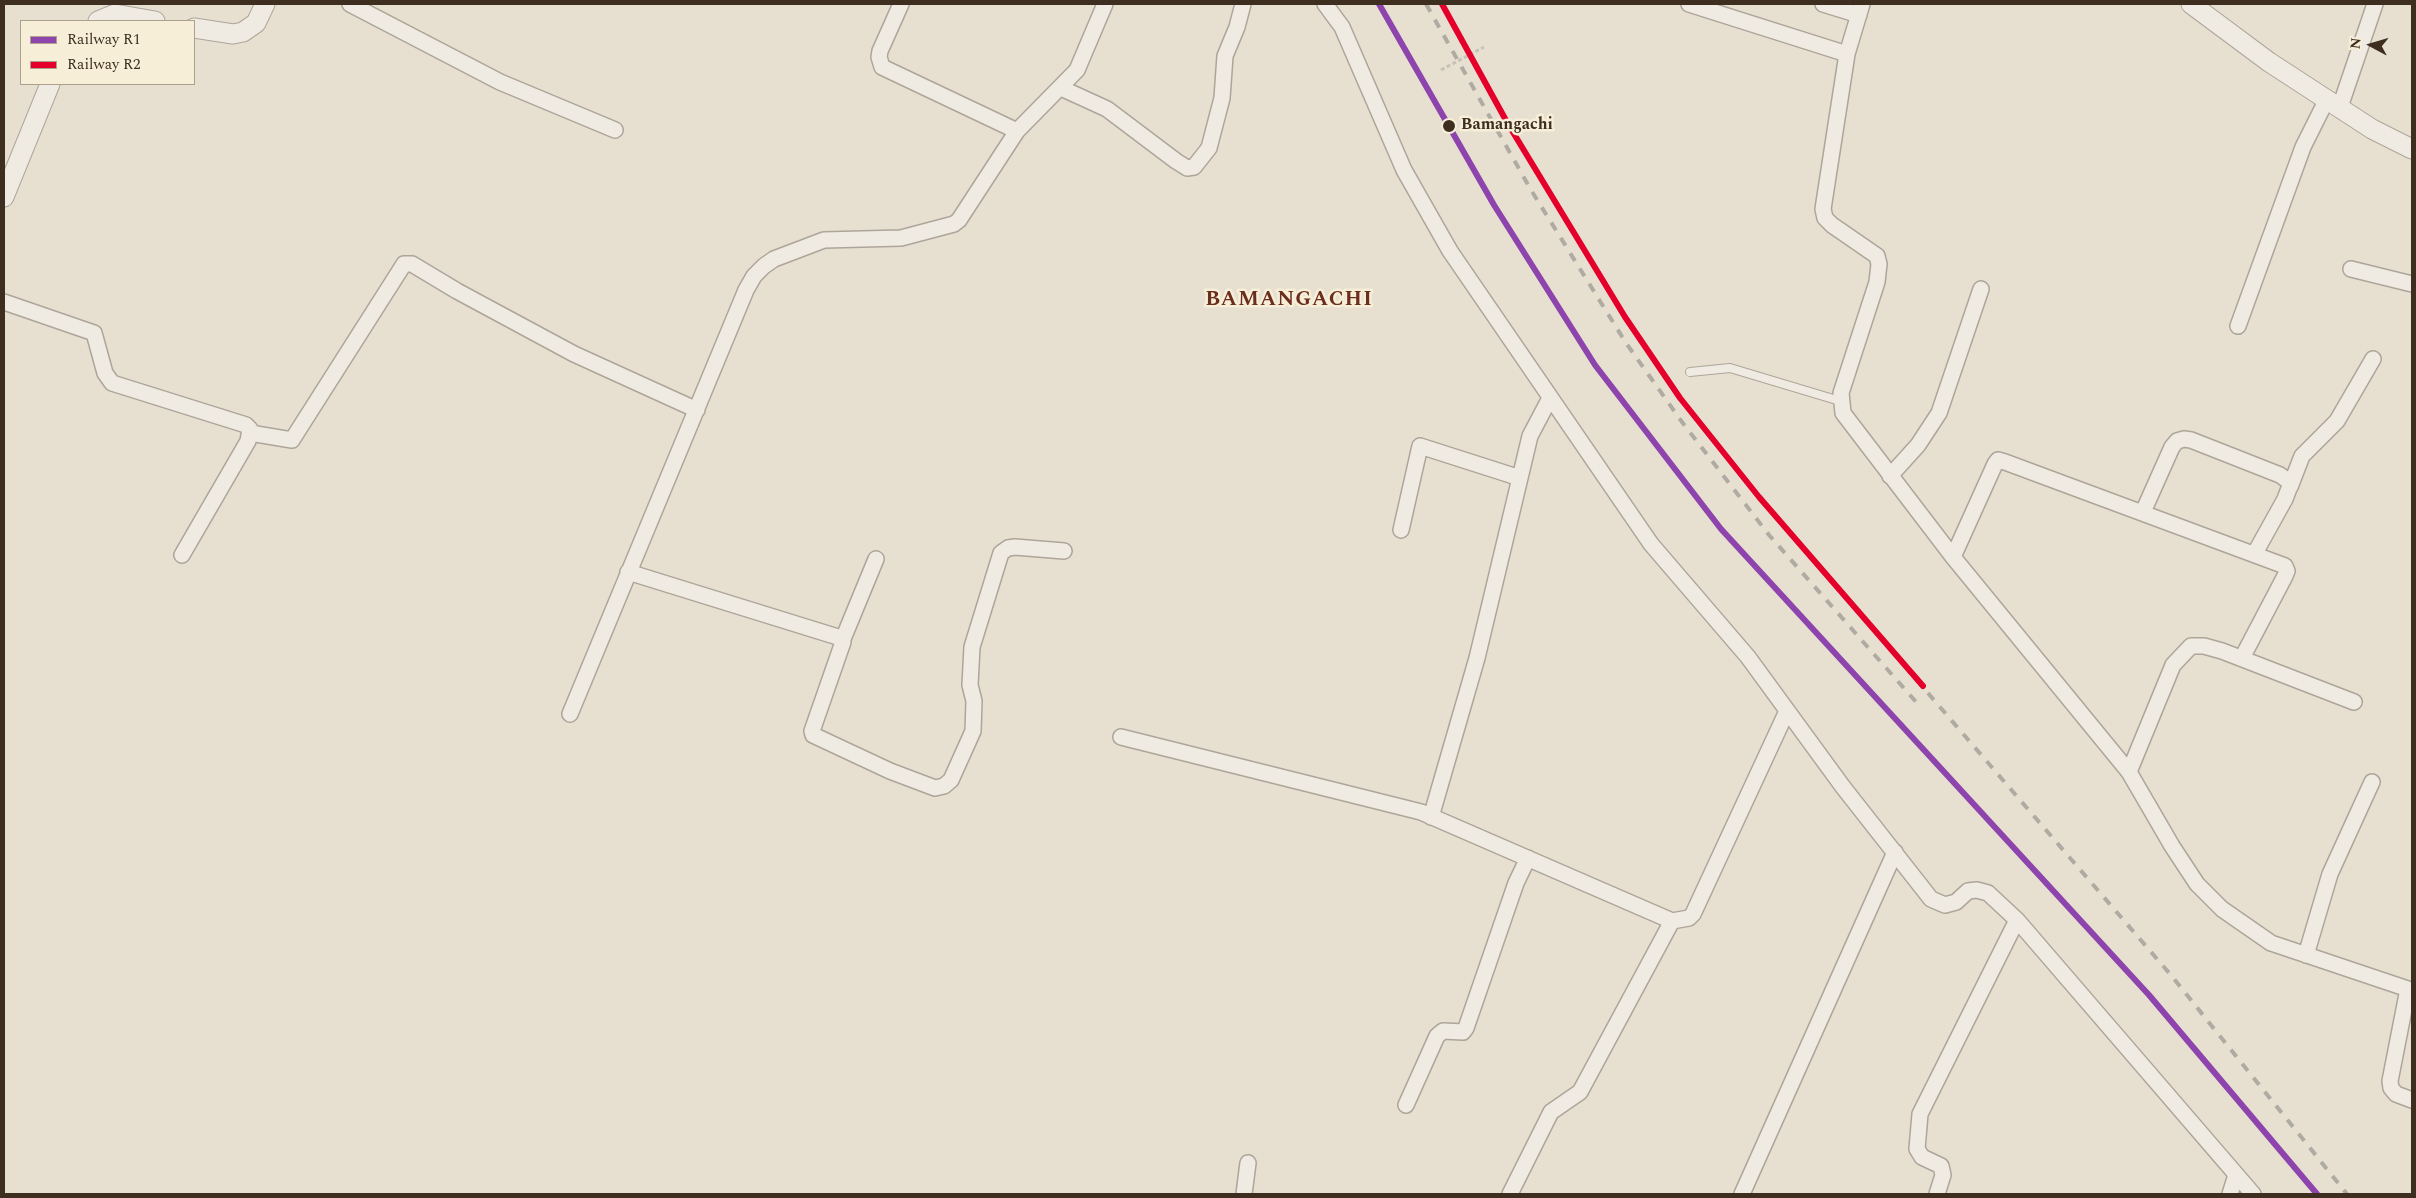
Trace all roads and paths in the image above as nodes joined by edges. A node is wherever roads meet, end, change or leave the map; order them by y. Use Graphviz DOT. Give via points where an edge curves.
graph roads {
  1 [pos="265,4"];
  2 [pos="350,4"];
  3 [pos="901,4"];
  4 [pos="1105,4"];
  5 [pos="1243,4"];
  6 [pos="1325,4"];
  7 [pos="1689,4"];
  8 [pos="1823,4"];
  9 [pos="2191,4"];
  10 [pos="2375,4"];
  11 [pos="1860,10"];
  12 [pos="100,20"];
  13 [pos="149,20"];
  14 [pos="195,28"];
  15 [pos="1484,47"];
  16 [pos="1847,54"];
  17 [pos="1441,70"];
  18 [pos="50,85"];
  19 [pos="1061,88"];
  20 [pos="2333,103"];
  21 [pos="615,130"];
  22 [pos="1017,131"];
  23 [pos="2412,149"];
  24 [pos="4,197"];
  25 [pos="2351,269"];
  26 [pos="2412,284"];
  27 [pos="1981,288"];
  28 [pos="4,302"];
  29 [pos="2238,326"];
  30 [pos="2373,359"];
  31 [pos="1690,372"];
  32 [pos="1550,398"];
  33 [pos="1840,402"];
  34 [pos="697,410"];
  35 [pos="250,433"];
  36 [pos="1890,476"];
  37 [pos="1520,478"];
  38 [pos="2290,487"];
  39 [pos="2143,512"];
  40 [pos="1401,530"];
  41 [pos="1064,551"];
  42 [pos="2255,553"];
  43 [pos="182,556"];
  44 [pos="1953,557"];
  45 [pos="876,559"];
  46 [pos="628,572"];
  47 [pos="843,639"];
  48 [pos="2242,658"];
  49 [pos="2354,702"];
  50 [pos="1787,711"];
  51 [pos="570,714"];
  52 [pos="1122,737"];
  53 [pos="2129,772"];
  54 [pos="2372,782"];
  55 [pos="1431,817"];
  56 [pos="1895,852"];
  57 [pos="1528,858"];
  58 [pos="2017,920"];
  59 [pos="1672,921"];
  60 [pos="2306,955"];
  61 [pos="2410,989"];
  62 [pos="2412,1100"];
  63 [pos="1406,1105"];
  64 [pos="1248,1163"];
  65 [pos="2236,1175"];
  66 [pos="1244,1194"];
  67 [pos="1510,1194"];
  68 [pos="1742,1194"];
  69 [pos="1937,1194"];
  70 [pos="2230,1194"];
  71 [pos="2253,1194"];
  1 -- 14 [label="street" via="256,23 242,32 233,34"];
  2 -- 21 [label="street" via="500,82"];
  3 -- 22 [label="street" via="880,51 882,67"];
  4 -- 19 [label="street" via="1076,70"];
  5 -- 19 [label="street" via="1225,56 1222,98 1209,148 1194,167 1187,168 1176,161 1106,109"];
  6 -- 32 [label="street" via="1354,50 1404,170 1450,250"];
  7 -- 16 [label="street"];
  8 -- 11 [label="street"];
  9 -- 20 [label="street" via="2269,62"];
  10 -- 20 [label="street"];
  11 -- 16 [label="street"];
  12 -- 13 [label="street" via="115,14"];
  15 -- 17 [label="path, bridge"];
  16 -- 33 [label="street" via="1823,209 1825,218 1832,225 1877,256 1879,264 1878,282"];
  18 -- 24 [label="street"];
  19 -- 22 [label="street"];
  20 -- 23 [label="street" via="2372,129"];
  20 -- 29 [label="street" via="2303,147"];
  22 -- 34 [label="street" via="954,224 902,238 824,240 764,266 746,290"];
  25 -- 26 [label="street"];
  27 -- 36 [label="street" via="1940,413 1918,445"];
  28 -- 35 [label="street" via="94,333 105,373 112,383 246,425"];
  30 -- 38 [label="street" via="2337,421 2302,456"];
  31 -- 33 [label="lane" via="1730,368"];
  32 -- 37 [label="street" via="1530,436"];
  32 -- 50 [label="street" via="1651,544 1748,657"];
  33 -- 36 [label="street" via="1842,414"];
  34 -- 35 [label="street" via="574,354 412,264 404,264 292,440"];
  34 -- 46 [label="street"];
  35 -- 43 [label="street"];
  36 -- 44 [label="street"];
  37 -- 40 [label="street" via="1420,446"];
  37 -- 55 [label="street" via="1477,658"];
  38 -- 39 [label="street" via="2287,478 2184,439 2172,447"];
  38 -- 42 [label="street"];
  39 -- 42 [label="street"];
  39 -- 44 [label="street" via="1998,460"];
  41 -- 47 [label="street" via="1015,546 1001,553 997,560 972,647 973,731 951,780 944,786 935,788 909,779 813,735"];
  42 -- 48 [label="street" via="2281,563 2287,571"];
  44 -- 53 [label="street"];
  45 -- 47 [label="street"];
  46 -- 47 [label="street"];
  46 -- 51 [label="street"];
  48 -- 49 [label="street"];
  48 -- 53 [label="street" via="2204,646 2191,646 2183,652 2173,665"];
  50 -- 56 [label="street"];
  50 -- 59 [label="street" via="1693,914 1689,918"];
  52 -- 55 [label="street" via="1407,808"];
  53 -- 60 [label="street" via="2197,884 2222,909 2252,931 2271,943"];
  54 -- 60 [label="street" via="2330,874"];
  55 -- 57 [label="street"];
  56 -- 58 [label="street" via="1938,904 1956,902 1968,891 1977,890 1988,893"];
  56 -- 68 [label="street"];
  57 -- 59 [label="street"];
  57 -- 63 [label="street" via="1516,883 1466,1028 1463,1032 1444,1031 1436,1036"];
  58 -- 65 [label="street"];
  58 -- 69 [label="street" via="1920,1114 1917,1149 1922,1157 1941,1166 1943,1174"];
  59 -- 67 [label="street" via="1580,1092 1551,1112"];
  60 -- 61 [label="street"];
  61 -- 62 [label="street" via="2390,1081 2396,1094"];
  64 -- 66 [label="street"];
  65 -- 70 [label="street"];
  65 -- 71 [label="street"];
}
